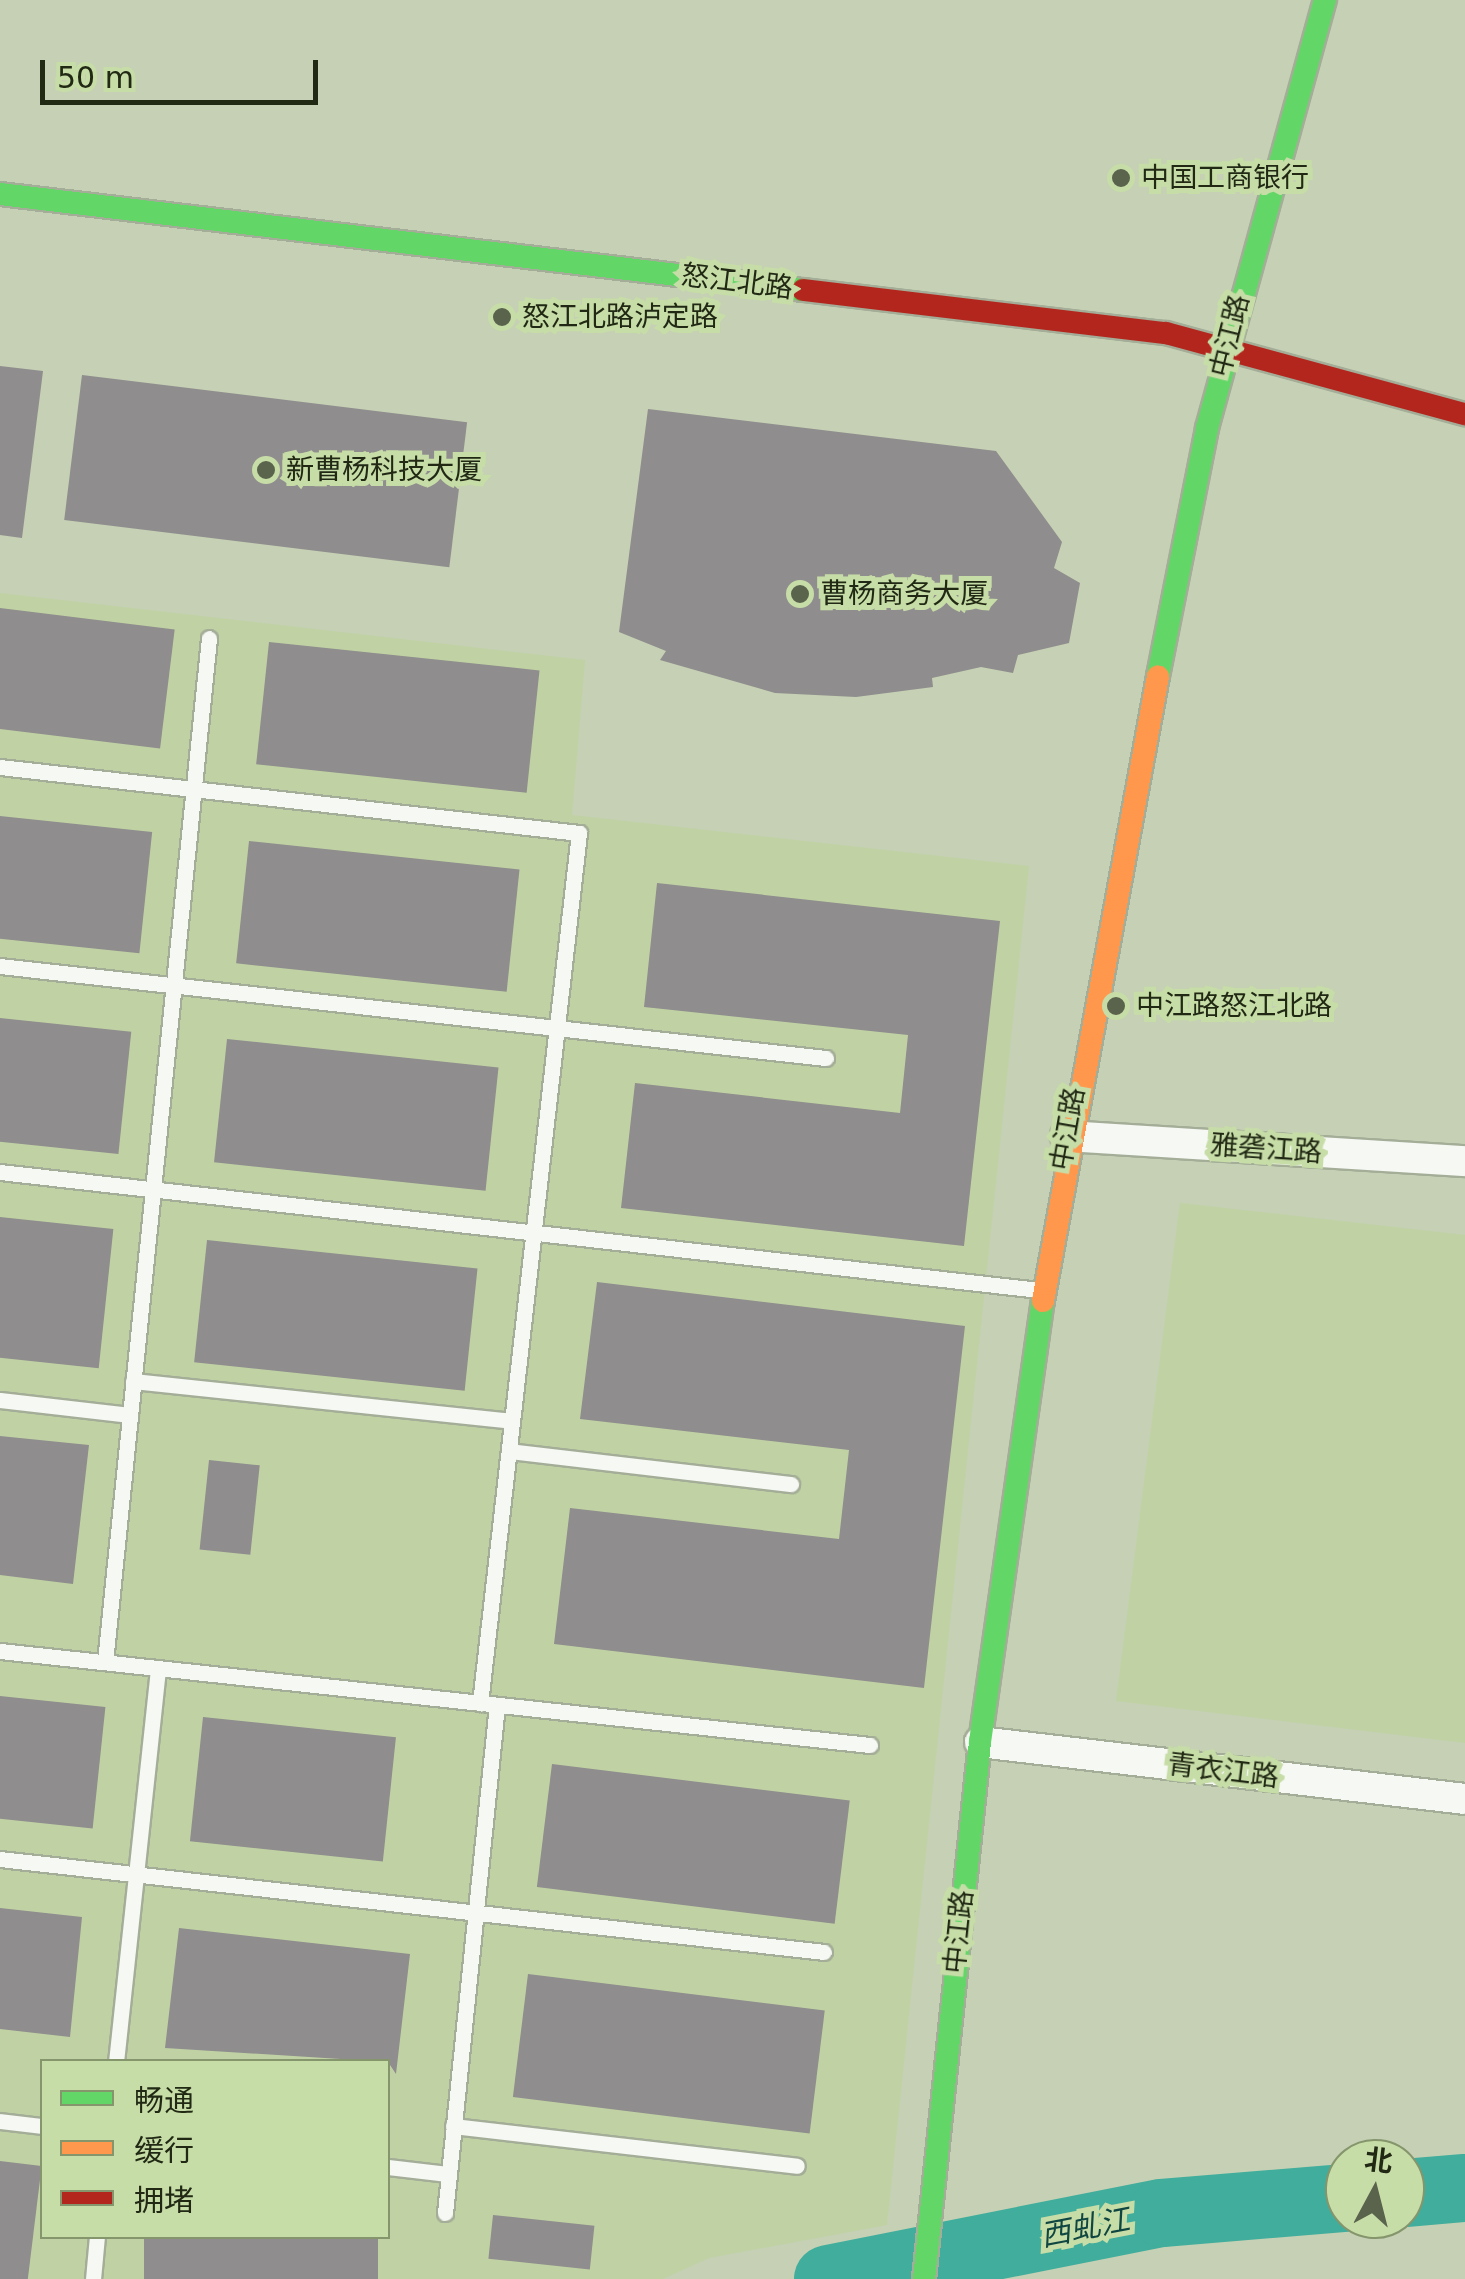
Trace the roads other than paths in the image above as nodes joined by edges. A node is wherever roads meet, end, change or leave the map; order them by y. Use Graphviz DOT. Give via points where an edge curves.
graph roads {
  1 [pos="1324,0"];
  2 [pos="0,194"];
  3 [pos="1228,344"];
  4 [pos="1465,414"];
  5 [pos="209,638"];
  6 [pos="0,767"];
  7 [pos="194,789"];
  8 [pos="0,966"];
  9 [pos="174,985"];
  10 [pos="556,1028"];
  11 [pos="826,1058"];
  12 [pos="1066,1136"];
  13 [pos="1465,1161"];
  14 [pos="0,1172"];
  15 [pos="153,1190"];
  16 [pos="533,1232"];
  17 [pos="1042,1290"];
  18 [pos="134,1380"];
  19 [pos="0,1400"];
  20 [pos="130,1415"];
  21 [pos="512,1421"];
  22 [pos="508,1451"];
  23 [pos="791,1484"];
  24 [pos="0,1651"];
  25 [pos="105,1662"];
  26 [pos="158,1668"];
  27 [pos="489,1704"];
  28 [pos="980,1742"];
  29 [pos="870,1745"];
  30 [pos="1465,1799"];
  31 [pos="0,1859"];
  32 [pos="136,1875"];
  33 [pos="474,1913"];
  34 [pos="824,1952"];
  35 [pos="116,2059"];
  36 [pos="0,2121"];
  37 [pos="40,2126"];
  38 [pos="453,2126"];
  39 [pos="797,2166"];
  40 [pos="390,2167"];
  41 [pos="448,2174"];
  42 [pos="445,2213"];
  43 [pos="97,2239"];
  44 [pos="92,2279"];
  45 [pos="924,2279"];
  1 -- 3 [label="street, 中江路"];
  2 -- 3 [label="street, 怒江北路"];
  3 -- 4 [label="street, 怒江北路"];
  3 -- 12 [label="street, 中江路"];
  5 -- 7 [label="lane"];
  6 -- 7 [label="lane"];
  7 -- 9 [label="lane"];
  7 -- 10 [label="lane" via="579,833"];
  8 -- 9 [label="lane"];
  9 -- 10 [label="lane"];
  9 -- 15 [label="lane"];
  10 -- 11 [label="lane"];
  10 -- 16 [label="lane"];
  12 -- 13 [label="street, 雅砻江路"];
  12 -- 17 [label="street, 中江路"];
  14 -- 15 [label="lane"];
  15 -- 16 [label="lane"];
  15 -- 18 [label="lane"];
  16 -- 17 [label="lane"];
  16 -- 21 [label="lane"];
  17 -- 28 [label="street, 中江路"];
  18 -- 20 [label="lane"];
  18 -- 21 [label="lane"];
  19 -- 20 [label="lane"];
  20 -- 25 [label="lane"];
  21 -- 22 [label="lane"];
  22 -- 23 [label="lane"];
  22 -- 27 [label="lane"];
  24 -- 25 [label="lane"];
  25 -- 26 [label="lane"];
  26 -- 27 [label="lane"];
  26 -- 32 [label="lane"];
  27 -- 29 [label="lane"];
  27 -- 33 [label="lane"];
  28 -- 30 [label="street, 青衣江路"];
  28 -- 45 [label="street, 中江路"];
  31 -- 32 [label="lane"];
  32 -- 33 [label="lane"];
  32 -- 35 [label="lane"];
  33 -- 34 [label="lane"];
  33 -- 38 [label="lane"];
  36 -- 37 [label="lane"];
  38 -- 39 [label="lane"];
  38 -- 41 [label="lane"];
  40 -- 41 [label="lane"];
  41 -- 42 [label="lane"];
  43 -- 44 [label="lane"];
}
